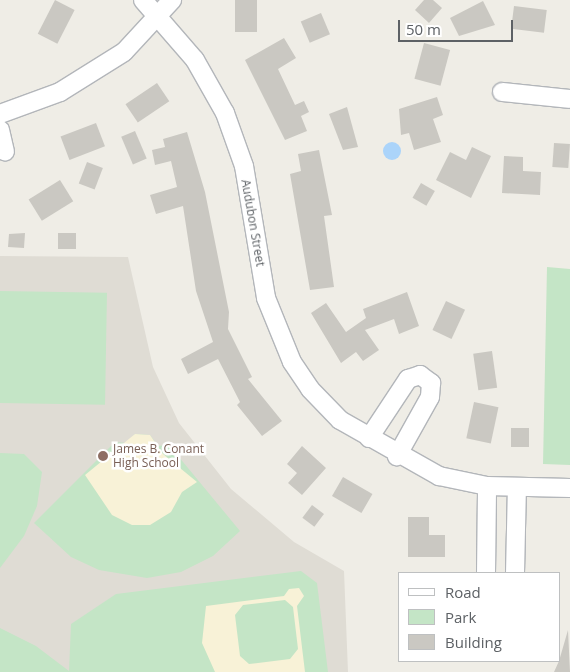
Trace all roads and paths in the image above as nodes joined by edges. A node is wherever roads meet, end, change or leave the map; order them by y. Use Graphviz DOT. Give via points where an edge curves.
graph roads {
  1 [pos="143,0"];
  2 [pos="172,0"];
  3 [pos="160,14"];
  4 [pos="502,92"];
  5 [pos="570,100"];
  6 [pos="0,114"];
  7 [pos="0,130"];
  8 [pos="5,151"];
  9 [pos="369,438"];
  10 [pos="397,456"];
  11 [pos="487,486"];
  12 [pos="517,487"];
  13 [pos="570,488"];
  14 [pos="486,572"];
  15 [pos="515,572"];
  1 -- 3 [label="street, Audubon Street"];
  2 -- 3 [label="street"];
  3 -- 6 [label="street" via="116,57 60,92"];
  3 -- 9 [label="street, Audubon Street" via="195,60 225,113 244,166 266,298 292,362 340,420"];
  4 -- 5 [label="street"];
  7 -- 8 [label="street"];
  9 -- 10 [label="street, Audubon Street"];
  9 -- 10 [label="street" via="408,379 420,375 431,383 430,398"];
  10 -- 11 [label="street, Audubon Street" via="439,476"];
  11 -- 12 [label="street, Audubon Street"];
  11 -- 14 [label="street"];
  12 -- 13 [label="street, Audubon Street"];
  12 -- 15 [label="street"];
}
